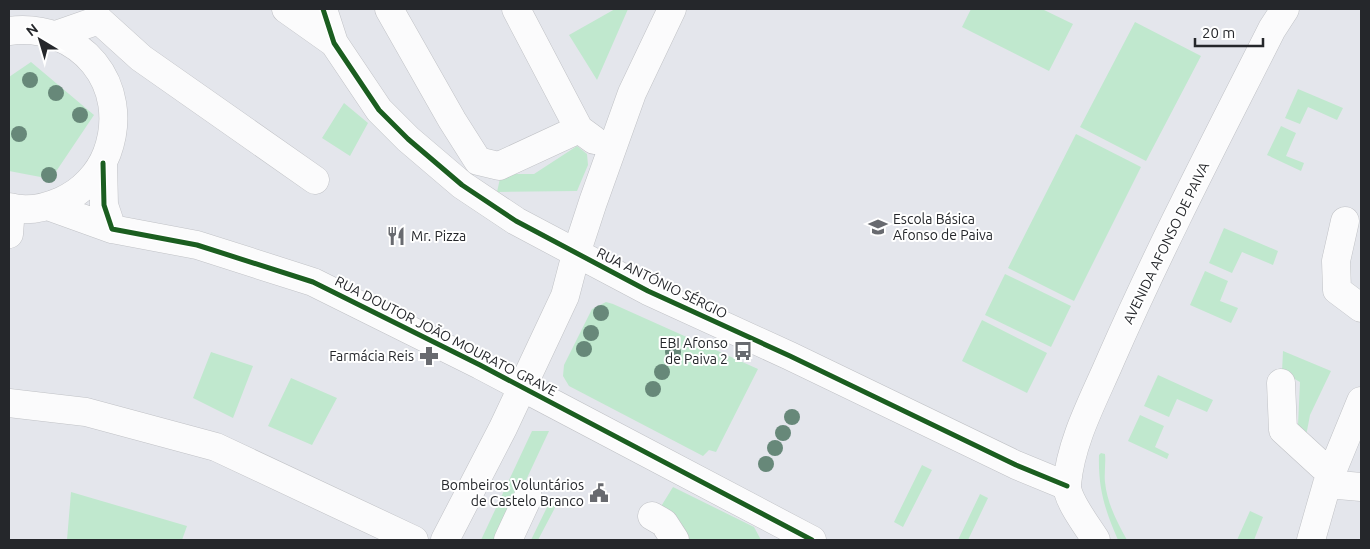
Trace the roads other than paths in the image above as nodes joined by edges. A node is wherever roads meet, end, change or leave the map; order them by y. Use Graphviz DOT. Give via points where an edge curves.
graph roads {
  1 [pos="286,9"];
  2 [pos="323,9"];
  3 [pos="389,9"];
  4 [pos="516,9"];
  5 [pos="672,9"];
  6 [pos="1285,9"];
  7 [pos="103,14"];
  8 [pos="9,31"];
  9 [pos="56,35"];
  10 [pos="334,44"];
  11 [pos="95,63"];
  12 [pos="580,129"];
  13 [pos="610,153"];
  14 [pos="104,163"];
  15 [pos="316,180"];
  16 [pos="48,206"];
  17 [pos="10,217"];
  18 [pos="1345,221"];
  19 [pos="112,229"];
  20 [pos="576,254"];
  21 [pos="1361,308"];
  22 [pos="1281,384"];
  23 [pos="521,387"];
  24 [pos="1361,401"];
  25 [pos="9,403"];
  26 [pos="1329,480"];
  27 [pos="1067,486"];
  28 [pos="1361,486"];
  29 [pos="528,497"];
  30 [pos="652,516"];
  31 [pos="803,538"];
  32 [pos="414,540"];
  33 [pos="445,540"];
  34 [pos="508,540"];
  35 [pos="675,540"];
  36 [pos="1096,540"];
  37 [pos="1311,540"];
  1 -- 10 [label="street"];
  2 -- 10 [label="street, RUA ANTÓNIO SÉRGIO"];
  3 -- 12 [label="street" via="478,161 499,166"];
  4 -- 12 [label="street"];
  5 -- 13 [label="street" via="632,93"];
  6 -- 27 [label="street, AVENIDA AFONSO DE PAIVA" via="1190,191 1128,320 1073,450"];
  7 -- 9 [label="street"];
  7 -- 11 [label="street"];
  7 -- 15 [label="street" via="141,58"];
  8 -- 9 [label="street" via="33,30"];
  9 -- 11 [label="street" via="78,46"];
  10 -- 20 [label="street, RUA ANTÓNIO SÉRGIO" via="379,110 408,139 462,185 516,221"];
  11 -- 14 [label="street" via="108,85 114,111 113,138"];
  12 -- 13 [label="street"];
  13 -- 20 [label="street"];
  14 -- 16 [label="street" via="89,182 70,197"];
  14 -- 19 [label="street" via="104,206"];
  16 -- 17 [label="street"];
  16 -- 19 [label="street, RUA DOUTOR JOÃO MOURATO GRAVE"];
  18 -- 21 [label="street" via="1336,262 1337,290"];
  19 -- 23 [label="street, RUA DOUTOR JOÃO MOURATO GRAVE" via="197,245 313,282"];
  20 -- 23 [label="street" via="565,296"];
  20 -- 27 [label="street, RUA ANTÓNIO SÉRGIO" via="1016,465"];
  22 -- 26 [label="street" via="1283,430"];
  23 -- 31 [label="street, RUA DOUTOR JOÃO MOURATO GRAVE"];
  23 -- 33 [label="street"];
  24 -- 26 [label="street"];
  25 -- 32 [label="street" via="86,412 216,447"];
  26 -- 28 [label="street"];
  26 -- 37 [label="street"];
  27 -- 36 [label="street"];
  29 -- 34 [label="street"];
  30 -- 35 [label="street" via="664,523"];
}
